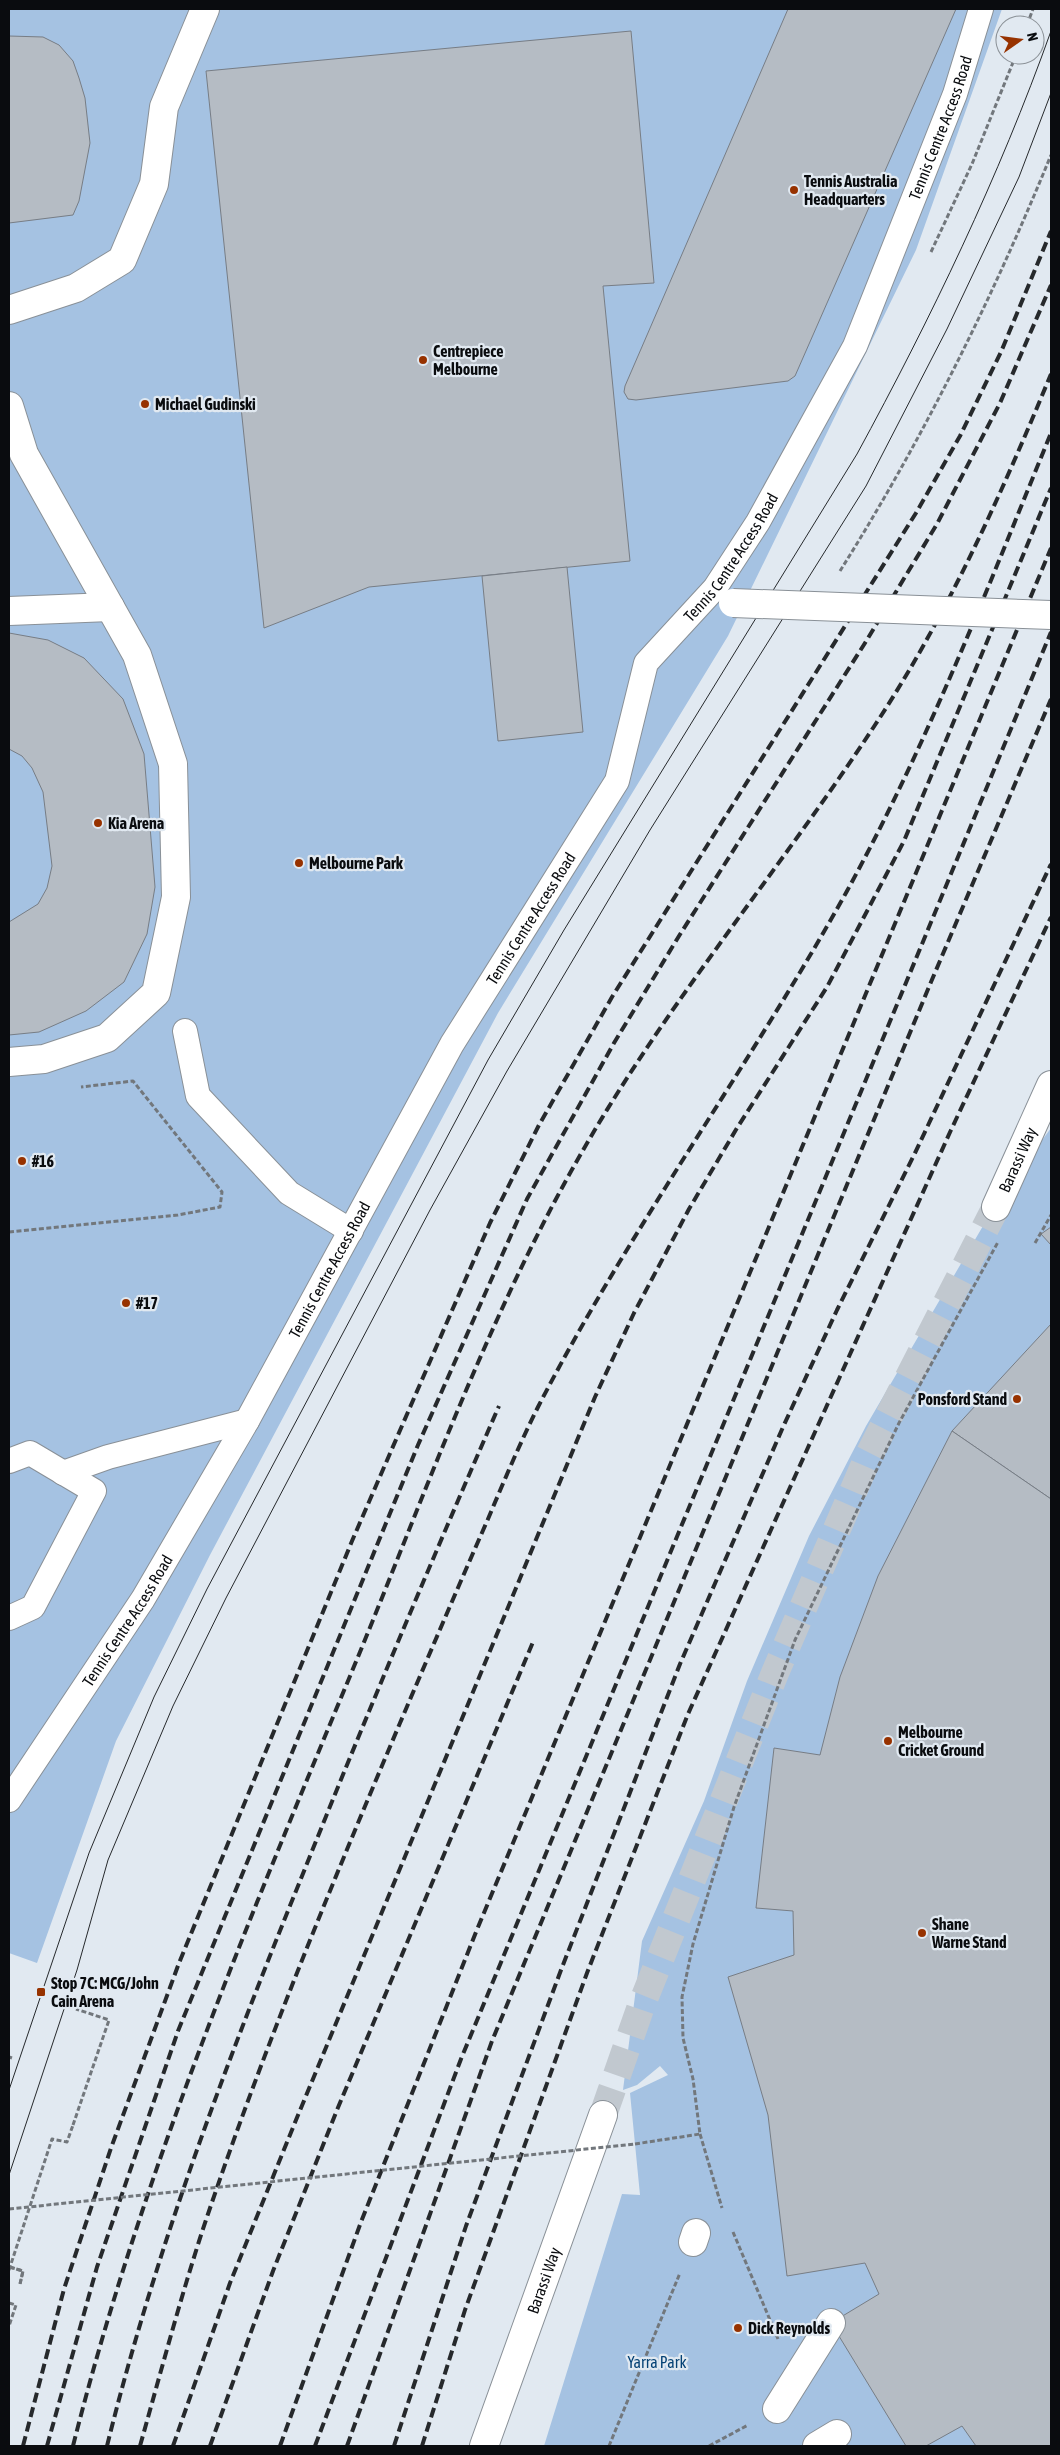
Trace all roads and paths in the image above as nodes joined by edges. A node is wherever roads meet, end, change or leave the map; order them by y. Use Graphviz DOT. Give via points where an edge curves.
graph roads {
  1 [pos="205,9"];
  2 [pos="981,9"];
  3 [pos="1051,155"];
  4 [pos="9,310"];
  5 [pos="9,406"];
  6 [pos="717,603"];
  7 [pos="110,607"];
  8 [pos="817,607"];
  9 [pos="9,611"];
  10 [pos="1051,615"];
  11 [pos="185,1031"];
  12 [pos="9,1062"];
  13 [pos="1051,1084"];
  14 [pos="76,1087"];
  15 [pos="996,1208"];
  16 [pos="1051,1215"];
  17 [pos="351,1231"];
  18 [pos="9,1232"];
  19 [pos="998,1241"];
  20 [pos="1035,1243"];
  21 [pos="247,1421"];
  22 [pos="9,1461"];
  23 [pos="63,1473"];
  24 [pos="9,1618"];
  25 [pos="9,1800"];
  26 [pos="76,2009"];
  27 [pos="603,2115"];
  28 [pos="700,2134"];
  29 [pos="29,2206"];
  30 [pos="9,2208"];
  31 [pos="723,2209"];
  32 [pos="730,2227"];
  33 [pos="695,2238"];
  34 [pos="9,2268"];
  35 [pos="20,2284"];
  36 [pos="9,2303"];
  37 [pos="831,2323"];
  38 [pos="9,2326"];
  39 [pos="796,2381"];
  40 [pos="778,2409"];
  41 [pos="484,2446"];
  42 [pos="609,2446"];
  43 [pos="709,2446"];
  1 -- 4 [label="street" via="164,107 154,184 122,260 76,288"];
  2 -- 17 [label="lane, Tennis Centre Access Road" via="955,94 855,346 758,522 715,588 646,663 617,781 452,1044"];
  3 -- 8 [label="path" via="1016,242 942,394 882,503"];
  5 -- 7 [label="street" via="24,454"];
  6 -- 8 [label="street, bridge"];
  7 -- 9 [label="street"];
  7 -- 12 [label="street" via="137,655 173,764 176,897 156,993 107,1038 44,1059"];
  8 -- 10 [label="street, bridge"];
  11 -- 17 [label="lane" via="198,1096 289,1193"];
  13 -- 15 [label="street, Barassi Way"];
  14 -- 18 [label="path" via="133,1081 222,1192 220,1207 178,1215"];
  16 -- 20 [label="path"];
  17 -- 21 [label="lane, Tennis Centre Access Road"];
  19 -- 28 [label="path" via="899,1423 803,1623 734,1808 693,1944 682,1997 683,2038 693,2079"];
  21 -- 23 [label="lane" via="108,1457"];
  21 -- 25 [label="lane, Tennis Centre Access Road" via="143,1599"];
  22 -- 23 [label="lane" via="30,1453"];
  23 -- 24 [label="lane" via="94,1491 33,1607"];
  26 -- 29 [label="path, bridge" via="109,2020 67,2142 52,2139"];
  27 -- 41 [label="street, Barassi Way"];
  28 -- 29 [label="path, bridge" via="635,2144"];
  28 -- 31 [label="path"];
  29 -- 30 [label="path, bridge"];
  29 -- 34 [label="path, bridge"];
  32 -- 39 [label="path"];
  33 -- 42 [label="path"];
  34 -- 35 [label="path, bridge" via="24,2271"];
  36 -- 38 [label="path" via="16,2305"];
  37 -- 39 [label="street"];
  39 -- 40 [label="street"];
  40 -- 43 [label="path"];
}
